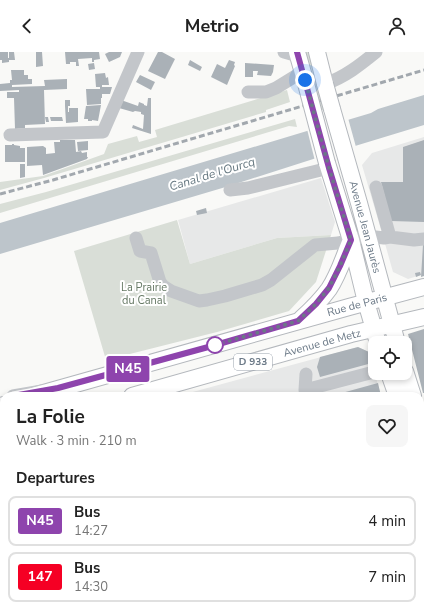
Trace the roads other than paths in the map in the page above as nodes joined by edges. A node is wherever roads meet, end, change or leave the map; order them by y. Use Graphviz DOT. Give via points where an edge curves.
graph roads {
  1 [pos="138,52"];
  2 [pos="317,52"];
  3 [pos="376,52"];
  4 [pos="293,53"];
  5 [pos="303,76"];
  6 [pos="325,84"];
  7 [pos="248,92"];
  8 [pos="10,135"];
  9 [pos="328,166"];
  10 [pos="376,187"];
  11 [pos="230,190"];
  12 [pos="367,236"];
  13 [pos="390,237"];
  14 [pos="136,238"];
  15 [pos="424,239"];
  16 [pos="351,240"];
  17 [pos="424,287"];
  18 [pos="384,298"];
  19 [pos="366,302"];
  20 [pos="424,317"];
  21 [pos="298,321"];
  22 [pos="392,324"];
  23 [pos="376,336"];
  24 [pos="395,336"];
  25 [pos="306,374"];
  26 [pos="368,374"];
  27 [pos="391,380"];
  28 [pos="408,380"];
  29 [pos="58,388"];
  30 [pos="36,392"];
  31 [pos="46,392"];
  32 [pos="146,392"];
  33 [pos="306,392"];
  34 [pos="309,392"];
  35 [pos="396,392"];
  36 [pos="412,392"];
  1 -- 8 [label="street" via="103,132"];
  2 -- 6 [label="main road"];
  3 -- 6 [label="street" via="342,77"];
  4 -- 5 [label="main road"];
  5 -- 7 [label="street" via="266,92"];
  5 -- 9 [label="main road, Avenue Jean Jaurès, bridge"];
  6 -- 12 [label="main road, Avenue Jean Jaurès, bridge"];
  9 -- 11 [label="street" via="248,188"];
  9 -- 16 [label="main road, Avenue Jean Jaurès"];
  10 -- 13 [label="street"];
  12 -- 13 [label="street"];
  12 -- 16 [label="street"];
  12 -- 18 [label="main road, Avenue Jean Jaurès"];
  13 -- 15 [label="street"];
  14 -- 16 [label="street" via="140,251 151,253 163,286 199,301 262,285 316,245"];
  16 -- 19 [label="main road, Avenue Jean Jaurès"];
  16 -- 21 [label="main road" via="329,288"];
  17 -- 18 [label="main road, Rue de Paris / D 933"];
  18 -- 19 [label="main road, Rue de Paris / D 933"];
  18 -- 22 [label="main road, Avenue Jean Jaurès"];
  19 -- 21 [label="main road, Rue de Paris / D 933"];
  19 -- 23 [label="main road, Avenue Jean Jaurès"];
  20 -- 22 [label="main road, D 933"];
  21 -- 29 [label="main road, Rue de Paris / D 933"];
  22 -- 23 [label="main road, D 933"];
  22 -- 24 [label="main road, Avenue Jean Jaurès"];
  23 -- 32 [label="main road, Avenue de Metz / D 933" via="351,334"];
  25 -- 33 [label="street"];
  26 -- 34 [label="street"];
  27 -- 35 [label="main road"];
  28 -- 36 [label="main road"];
  29 -- 30 [label="street, Rue de Paris"];
  29 -- 31 [label="main road, Rue de Paris / D 933"];
}
